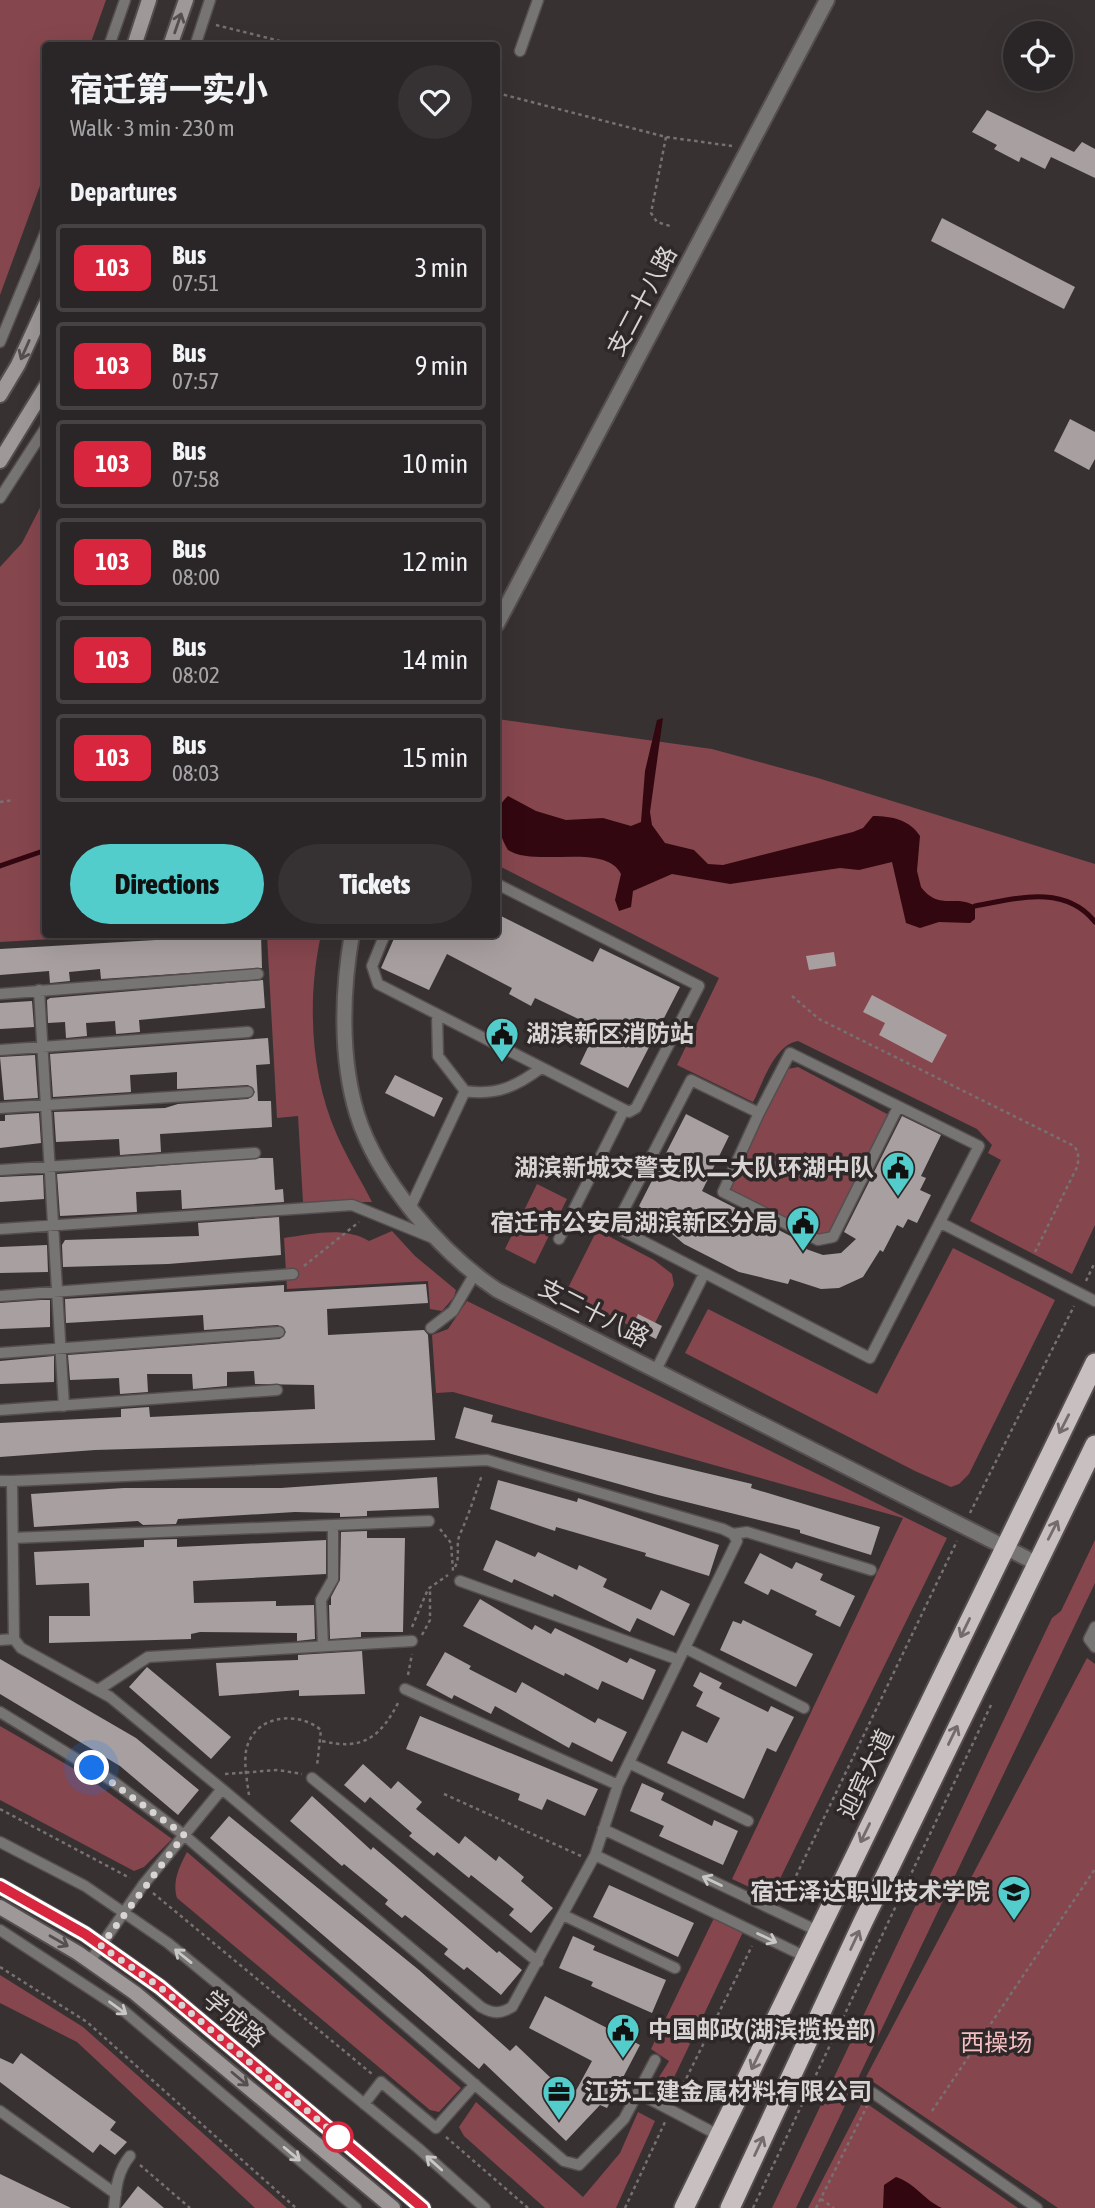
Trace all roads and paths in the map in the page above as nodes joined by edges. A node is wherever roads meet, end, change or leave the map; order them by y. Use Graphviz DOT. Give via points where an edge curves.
graph roads {
  1 [pos="125,0"];
  2 [pos="149,0"];
  3 [pos="186,0"];
  4 [pos="210,0"];
  5 [pos="538,0"];
  6 [pos="827,0"];
  7 [pos="203,21"];
  8 [pos="110,42"];
  9 [pos="135,42"];
  10 [pos="171,42"];
  11 [pos="196,42"];
  12 [pos="288,42"];
  13 [pos="520,51"];
  14 [pos="500,94"];
  15 [pos="666,137"];
  16 [pos="749,149"];
  17 [pos="670,226"];
  18 [pos="42,241"];
  19 [pos="42,313"];
  20 [pos="0,342"];
  21 [pos="42,393"];
  22 [pos="0,395"];
  23 [pos="42,433"];
  24 [pos="0,461"];
  25 [pos="0,498"];
  26 [pos="500,618"];
  27 [pos="15,800"];
  28 [pos="0,802"];
  29 [pos="500,886"];
  30 [pos="352,938"];
  31 [pos="383,938"];
  32 [pos="258,974"];
  33 [pos="39,990"];
  34 [pos="0,993"];
  35 [pos="792,996"];
  36 [pos="437,1014"];
  37 [pos="248,1032"];
  38 [pos="43,1047"];
  39 [pos="0,1050"];
  40 [pos="541,1068"];
  41 [pos="465,1091"];
  42 [pos="248,1092"];
  43 [pos="46,1104"];
  44 [pos="898,1107"];
  45 [pos="0,1108"];
  46 [pos="624,1110"];
  47 [pos="759,1112"];
  48 [pos="255,1153"];
  49 [pos="49,1166"];
  50 [pos="0,1170"];
  51 [pos="410,1208"];
  52 [pos="374,1212"];
  53 [pos="941,1223"];
  54 [pos="53,1226"];
  55 [pos="0,1229"];
  56 [pos="559,1239"];
  57 [pos="437,1240"];
  58 [pos="1095,1262"];
  59 [pos="1028,1267"];
  60 [pos="293,1274"];
  61 [pos="704,1274"];
  62 [pos="474,1275"];
  63 [pos="57,1292"];
  64 [pos="1080,1293"];
  65 [pos="0,1296"];
  66 [pos="1095,1301"];
  67 [pos="430,1328"];
  68 [pos="279,1332"];
  69 [pos="61,1348"];
  70 [pos="0,1353"];
  71 [pos="1095,1363"];
  72 [pos="656,1370"];
  73 [pos="277,1391"];
  74 [pos="64,1406"];
  75 [pos="0,1410"];
  76 [pos="1095,1446"];
  77 [pos="487,1460"];
  78 [pos="12,1480"];
  79 [pos="0,1481"];
  80 [pos="429,1521"];
  81 [pos="333,1525"];
  82 [pos="964,1527"];
  83 [pos="733,1534"];
  84 [pos="13,1538"];
  85 [pos="1003,1546"];
  86 [pos="1036,1563"];
  87 [pos="871,1570"];
  88 [pos="453,1571"];
  89 [pos="460,1581"];
  90 [pos="430,1587"];
  91 [pos="1095,1627"];
  92 [pos="14,1639"];
  93 [pos="0,1640"];
  94 [pos="412,1643"];
  95 [pos="1092,1643"];
  96 [pos="323,1646"];
  97 [pos="685,1648"];
  98 [pos="679,1660"];
  99 [pos="405,1689"];
  100 [pos="98,1690"];
  101 [pos="991,1704"];
  102 [pos="804,1708"];
  103 [pos="0,1712"];
  104 [pos="322,1741"];
  105 [pos="629,1763"];
  106 [pos="246,1770"];
  107 [pos="241,1771"];
  108 [pos="312,1778"];
  109 [pos="618,1785"];
  110 [pos="222,1789"];
  111 [pos="444,1794"];
  112 [pos="0,1809"];
  113 [pos="252,1814"];
  114 [pos="748,1821"];
  115 [pos="603,1829"];
  116 [pos="184,1835"];
  117 [pos="0,1842"];
  118 [pos="594,1858"];
  119 [pos="1095,1869"];
  120 [pos="143,1885"];
  121 [pos="0,1886"];
  122 [pos="0,1907"];
  123 [pos="124,1912"];
  124 [pos="778,1912"];
  125 [pos="563,1915"];
  126 [pos="0,1930"];
  127 [pos="818,1931"];
  128 [pos="758,1934"];
  129 [pos="101,1946"];
  130 [pos="806,1957"];
  131 [pos="90,1961"];
  132 [pos="538,1962"];
  133 [pos="0,1967"];
  134 [pos="675,1968"];
  135 [pos="655,2060"];
  136 [pos="381,2082"];
  137 [pos="475,2084"];
  138 [pos="638,2093"];
  139 [pos="873,2093"];
  140 [pos="364,2104"];
  141 [pos="670,2110"];
  142 [pos="0,2111"];
  143 [pos="932,2111"];
  144 [pos="436,2128"];
  145 [pos="719,2136"];
  146 [pos="130,2156"];
  147 [pos="116,2194"];
  148 [pos="821,2199"];
  149 [pos="731,2206"];
  150 [pos="114,2208"];
  151 [pos="190,2208"];
  152 [pos="296,2208"];
  153 [pos="355,2208"];
  154 [pos="393,2208"];
  155 [pos="423,2208"];
  156 [pos="485,2208"];
  157 [pos="528,2208"];
  158 [pos="625,2208"];
  159 [pos="682,2208"];
  160 [pos="753,2208"];
  161 [pos="816,2208"];
  162 [pos="834,2208"];
  163 [pos="1037,2208"];
  1 -- 8 [label="lane"];
  2 -- 9 [label="main road"];
  10 -- 3 [label="main road, one-way"];
  4 -- 7 [label="lane"];
  5 -- 13 [label="lane"];
  6 -- 16 [label="street, 支二十八路"];
  7 -- 11 [label="lane"];
  7 -- 12 [label="path"];
  14 -- 15 [label="path"];
  15 -- 16 [label="path"];
  15 -- 17 [label="path" via="652,213 657,222"];
  16 -- 26 [label="street, 支二十八路"];
  18 -- 20 [label="lane"];
  19 -- 22 [label="main road, one-way"];
  21 -- 24 [label="main road"];
  23 -- 25 [label="lane"];
  27 -- 28 [label="path"];
  29 -- 46 [label="lane" via="699,986 642,1099 629,1112"];
  30 -- 51 [label="street, 支二十八路" via="343,1006 357,1114"];
  31 -- 36 [label="lane" via="372,967 378,984"];
  32 -- 33 [label="lane"];
  33 -- 34 [label="lane"];
  33 -- 38 [label="lane"];
  35 -- 59 [label="path" via="819,1019 1074,1146 1077,1165"];
  36 -- 40 [label="lane"];
  36 -- 41 [label="lane" via="438,1056"];
  37 -- 38 [label="lane"];
  38 -- 39 [label="lane"];
  38 -- 43 [label="lane"];
  40 -- 41 [label="lane" via="502,1090"];
  40 -- 46 [label="lane"];
  41 -- 51 [label="lane"];
  42 -- 43 [label="lane"];
  43 -- 45 [label="lane"];
  43 -- 49 [label="lane"];
  44 -- 47 [label="lane" via="790,1053"];
  44 -- 47 [label="lane" via="833,1237 826,1241 723,1192"];
  44 -- 53 [label="lane" via="979,1146"];
  46 -- 56 [label="lane"];
  47 -- 61 [label="lane" via="691,1080 615,1227"];
  48 -- 49 [label="lane"];
  49 -- 50 [label="lane"];
  49 -- 54 [label="lane"];
  51 -- 57 [label="street, 支二十八路"];
  52 -- 54 [label="lane" via="352,1205"];
  52 -- 57 [label="lane"];
  52 -- 60 [label="path"];
  53 -- 59 [label="lane"];
  53 -- 61 [label="lane" via="870,1358"];
  54 -- 55 [label="lane"];
  54 -- 63 [label="lane"];
  57 -- 62 [label="street, 支二十八路"];
  58 -- 64 [label="path"];
  59 -- 64 [label="lane"];
  60 -- 63 [label="lane"];
  61 -- 72 [label="lane"];
  62 -- 67 [label="lane" via="453,1311"];
  62 -- 72 [label="street, 支二十八路"];
  63 -- 65 [label="lane"];
  63 -- 69 [label="lane"];
  64 -- 66 [label="lane"];
  64 -- 82 [label="path"];
  68 -- 69 [label="lane"];
  69 -- 70 [label="lane"];
  69 -- 74 [label="lane"];
  71 -- 85 [label="highway, 迎宾大道, one-way"];
  72 -- 82 [label="street, 支二十八路"];
  73 -- 74 [label="lane"];
  74 -- 75 [label="lane"];
  86 -- 76 [label="highway, one-way"];
  77 -- 78 [label="lane"];
  77 -- 83 [label="lane"];
  77 -- 88 [label="path" via="467,1526 460,1533 460,1559"];
  78 -- 79 [label="lane"];
  78 -- 84 [label="lane"];
  80 -- 81 [label="lane"];
  80 -- 88 [label="path" via="451,1543"];
  81 -- 84 [label="lane"];
  81 -- 96 [label="lane" via="333,1579 321,1600"];
  82 -- 85 [label="street, 支二十八路"];
  82 -- 124 [label="path"];
  83 -- 87 [label="lane" via="747,1532"];
  83 -- 97 [label="lane" via="737,1542"];
  84 -- 92 [label="lane"];
  85 -- 86 [label="street, 支二十八路"];
  85 -- 127 [label="highway, 迎宾大道, one-way"];
  149 -- 86 [label="highway, one-way"];
  88 -- 89 [label="path"];
  88 -- 90 [label="path"];
  89 -- 98 [label="lane"];
  90 -- 94 [label="path" via="414,1617"];
  90 -- 94 [label="path" via="430,1620"];
  91 -- 95 [label="lane"];
  92 -- 93 [label="lane"];
  92 -- 100 [label="lane" via="21,1648"];
  94 -- 96 [label="lane"];
  94 -- 99 [label="path"];
  96 -- 100 [label="lane" via="148,1657"];
  97 -- 98 [label="lane"];
  97 -- 102 [label="lane"];
  98 -- 105 [label="lane"];
  99 -- 104 [label="path" via="388,1723 367,1741 339,1745"];
  99 -- 109 [label="lane"];
  100 -- 110 [label="lane"];
  101 -- 160 [label="path"];
  103 -- 116 [label="lane" via="114,1782"];
  104 -- 106 [label="path" via="321,1730 311,1722 282,1717 266,1722 247,1748"];
  104 -- 108 [label="path"];
  105 -- 109 [label="lane"];
  105 -- 114 [label="lane"];
  106 -- 107 [label="path"];
  106 -- 108 [label="path" via="297,1772"];
  106 -- 113 [label="path"];
  108 -- 132 [label="lane"];
  109 -- 115 [label="lane"];
  110 -- 113 [label="lane"];
  110 -- 116 [label="lane"];
  111 -- 118 [label="path"];
  112 -- 120 [label="path"];
  113 -- 132 [label="lane" via="491,2013 512,2007"];
  115 -- 118 [label="lane"];
  124 -- 115 [label="lane, one-way"];
  116 -- 120 [label="lane"];
  116 -- 137 [label="lane"];
  117 -- 123 [label="lane"];
  118 -- 125 [label="lane"];
  118 -- 128 [label="lane"];
  119 -- 143 [label="path"];
  120 -- 123 [label="lane"];
  120 -- 136 [label="path"];
  121 -- 129 [label="main road, 学成路"];
  122 -- 131 [label="main road, 学成路, one-way"];
  123 -- 129 [label="lane"];
  140 -- 123 [label="lane, one-way"];
  124 -- 127 [label="lane"];
  125 -- 132 [label="lane"];
  125 -- 134 [label="lane"];
  126 -- 153 [label="lane, one-way" via="124,2011"];
  127 -- 130 [label="highway, 迎宾大道"];
  128 -- 130 [label="lane, one-way"];
  128 -- 141 [label="path"];
  129 -- 131 [label="lane"];
  129 -- 155 [label="main road, 学成路" via="160,1987"];
  130 -- 145 [label="highway, 迎宾大道, one-way"];
  131 -- 154 [label="main road, 学成路, one-way" via="187,2035"];
  133 -- 152 [label="path" via="87,2022"];
  135 -- 138 [label="lane"];
  136 -- 140 [label="lane"];
  136 -- 144 [label="lane"];
  137 -- 138 [label="lane" via="564,2161 579,2165 624,2119"];
  137 -- 144 [label="lane"];
  138 -- 141 [label="lane"];
  139 -- 148 [label="path"];
  139 -- 163 [label="lane"];
  156 -- 140 [label="lane, one-way"];
  141 -- 145 [label="lane"];
  141 -- 158 [label="path"];
  142 -- 147 [label="lane"];
  144 -- 157 [label="path"];
  145 -- 159 [label="highway, 迎宾大道"];
  146 -- 147 [label="lane" via="122,2166"];
  146 -- 151 [label="path"];
  147 -- 150 [label="lane"];
  148 -- 161 [label="path"];
  148 -- 162 [label="path"];
}
